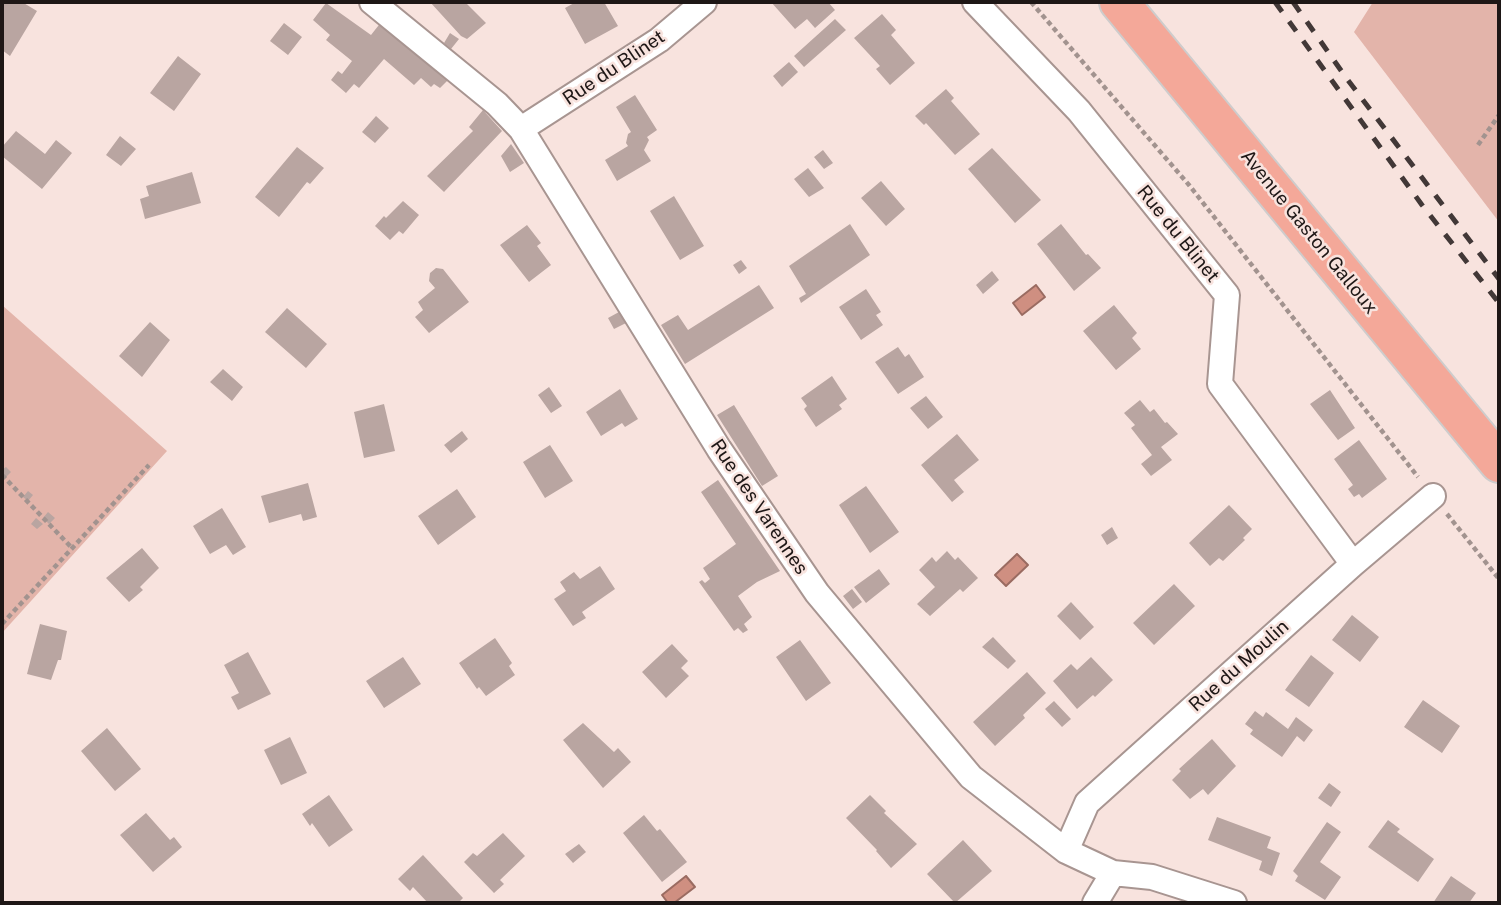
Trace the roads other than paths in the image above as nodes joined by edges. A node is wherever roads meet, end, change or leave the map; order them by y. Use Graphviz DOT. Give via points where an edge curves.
graph roads {
  1 [pos="372,2"];
  2 [pos="704,2"];
  3 [pos="975,2"];
  4 [pos="1119,2"];
  5 [pos="521,129"];
  6 [pos="1499,463"];
  7 [pos="1433,496"];
  8 [pos="1353,564"];
  9 [pos="1066,851"];
  10 [pos="1113,873"];
  11 [pos="1096,903"];
  12 [pos="1234,903"];
  1 -- 5 [label="street, Rue des Varennes"];
  2 -- 5 [label="street, Rue du Blinet" via="659,40"];
  3 -- 8 [label="street, Rue du Blinet" via="1079,111 1227,295 1220,384"];
  4 -- 6 [label="main road, Avenue Gaston Galloux"];
  5 -- 9 [label="street, Rue des Varennes" via="719,449 817,593 971,777"];
  7 -- 8 [label="street, Rue du Moulin"];
  8 -- 9 [label="street, Rue du Moulin" via="1087,803"];
  9 -- 10 [label="street, Rue des Varennes"];
  10 -- 11 [label="street"];
  10 -- 12 [label="street, Rue des Varennes" via="1152,877"];
}
